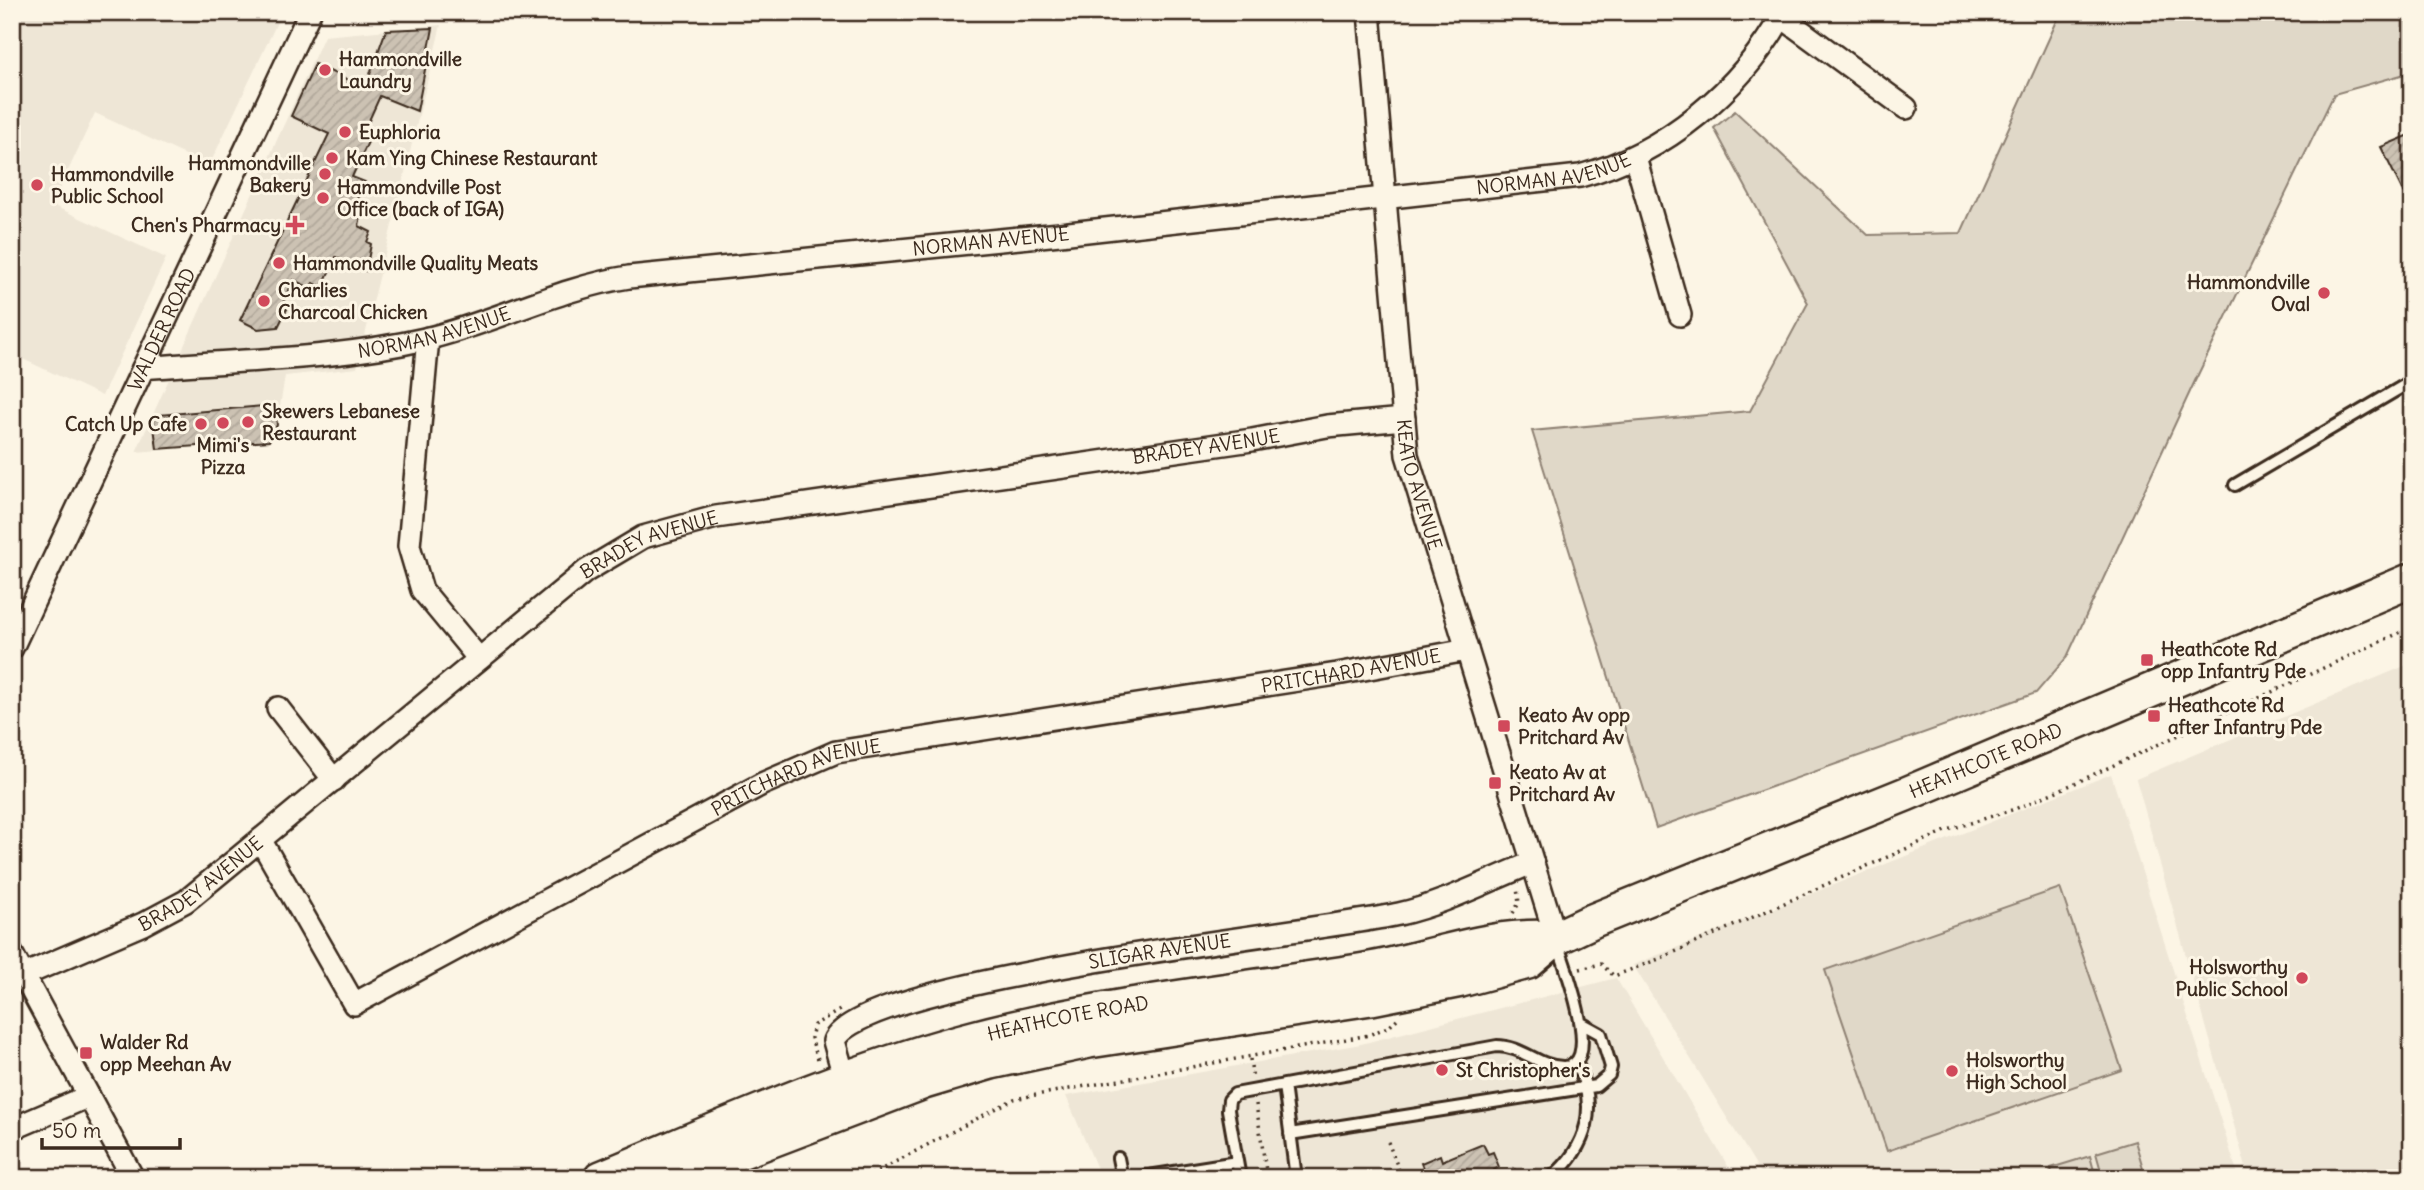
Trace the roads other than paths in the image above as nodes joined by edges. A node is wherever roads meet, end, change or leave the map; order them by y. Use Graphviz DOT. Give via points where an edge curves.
graph roads {
  1 [pos="310,12"];
  2 [pos="1369,12"];
  3 [pos="1783,14"];
  4 [pos="1906,108"];
  5 [pos="1635,157"];
  6 [pos="1386,199"];
  7 [pos="1680,315"];
  8 [pos="428,338"];
  9 [pos="144,368"];
  10 [pos="2412,381"];
  11 [pos="1404,419"];
  12 [pos="2235,485"];
  13 [pos="2412,580"];
  14 [pos="12,648"];
  15 [pos="1466,650"];
  16 [pos="479,659"];
  17 [pos="278,708"];
  18 [pos="334,779"];
  19 [pos="261,841"];
  20 [pos="1532,863"];
  21 [pos="1556,938"];
  22 [pos="12,954"];
  23 [pos="24,975"];
  24 [pos="1581,1023"];
  25 [pos="1576,1062"];
  26 [pos="845,1080"];
  27 [pos="1284,1085"];
  28 [pos="1586,1087"];
  29 [pos="89,1096"];
  30 [pos="12,1129"];
  31 [pos="1290,1134"];
  32 [pos="1118,1158"];
  33 [pos="1237,1162"];
  34 [pos="132,1178"];
  35 [pos="601,1178"];
  36 [pos="672,1178"];
  37 [pos="1122,1178"];
  38 [pos="1136,1178"];
  39 [pos="1240,1178"];
  40 [pos="1296,1178"];
  41 [pos="1551,1178"];
  1 -- 9 [label="street, WALDER ROAD"];
  2 -- 6 [label="street, KEATO AVENUE"];
  3 -- 4 [label="street"];
  3 -- 5 [label="street, NORMAN AVENUE" via="1728,88 1685,125"];
  5 -- 6 [label="street, NORMAN AVENUE" via="1554,181"];
  5 -- 7 [label="street"];
  6 -- 8 [label="street, NORMAN AVENUE" via="629,277 579,288"];
  6 -- 11 [label="street, KEATO AVENUE"];
  8 -- 9 [label="street, NORMAN AVENUE" via="383,348"];
  8 -- 16 [label="street" via="410,553 422,590"];
  9 -- 14 [label="street, WALDER ROAD"];
  10 -- 12 [label="lane"];
  11 -- 15 [label="street, KEATO AVENUE" via="1411,470"];
  11 -- 16 [label="street, BRADEY AVENUE" via="1327,426 681,524 606,557"];
  13 -- 21 [label="main road, HEATHCOTE ROAD"];
  15 -- 19 [label="street, PRITCHARD AVENUE" via="836,752 762,785 354,1004"];
  15 -- 20 [label="street, KEATO AVENUE"];
  16 -- 18 [label="street, BRADEY AVENUE"];
  17 -- 18 [label="street"];
  18 -- 19 [label="street, BRADEY AVENUE"];
  19 -- 23 [label="street, BRADEY AVENUE" via="166,913"];
  20 -- 21 [label="street, KEATO AVENUE"];
  20 -- 26 [label="street, SLIGAR AVENUE" via="1399,914 1037,970 906,1003 839,1032 834,1041"];
  21 -- 24 [label="lane"];
  21 -- 26 [label="main road, HEATHCOTE ROAD" via="1522,935 1392,966 1045,1021 962,1041"];
  21 -- 36 [label="main road, HEATHCOTE ROAD" via="1528,962 1461,980 1109,1037 991,1062 914,1085"];
  22 -- 23 [label="street"];
  23 -- 29 [label="street"];
  24 -- 25 [label="lane" via="1582,1049"];
  24 -- 28 [label="lane" via="1601,1034 1611,1067 1604,1082"];
  25 -- 27 [label="lane" via="1558,1067 1520,1050 1497,1046"];
  25 -- 28 [label="lane"];
  26 -- 35 [label="main road, HEATHCOTE ROAD"];
  27 -- 31 [label="lane"];
  27 -- 33 [label="lane" via="1235,1094 1228,1105"];
  28 -- 31 [label="lane"];
  28 -- 41 [label="lane" via="1589,1116 1584,1137"];
  29 -- 30 [label="street"];
  29 -- 34 [label="street"];
  31 -- 40 [label="lane"];
  32 -- 37 [label="lane"];
  33 -- 38 [label="lane"];
  33 -- 39 [label="lane"];
}
